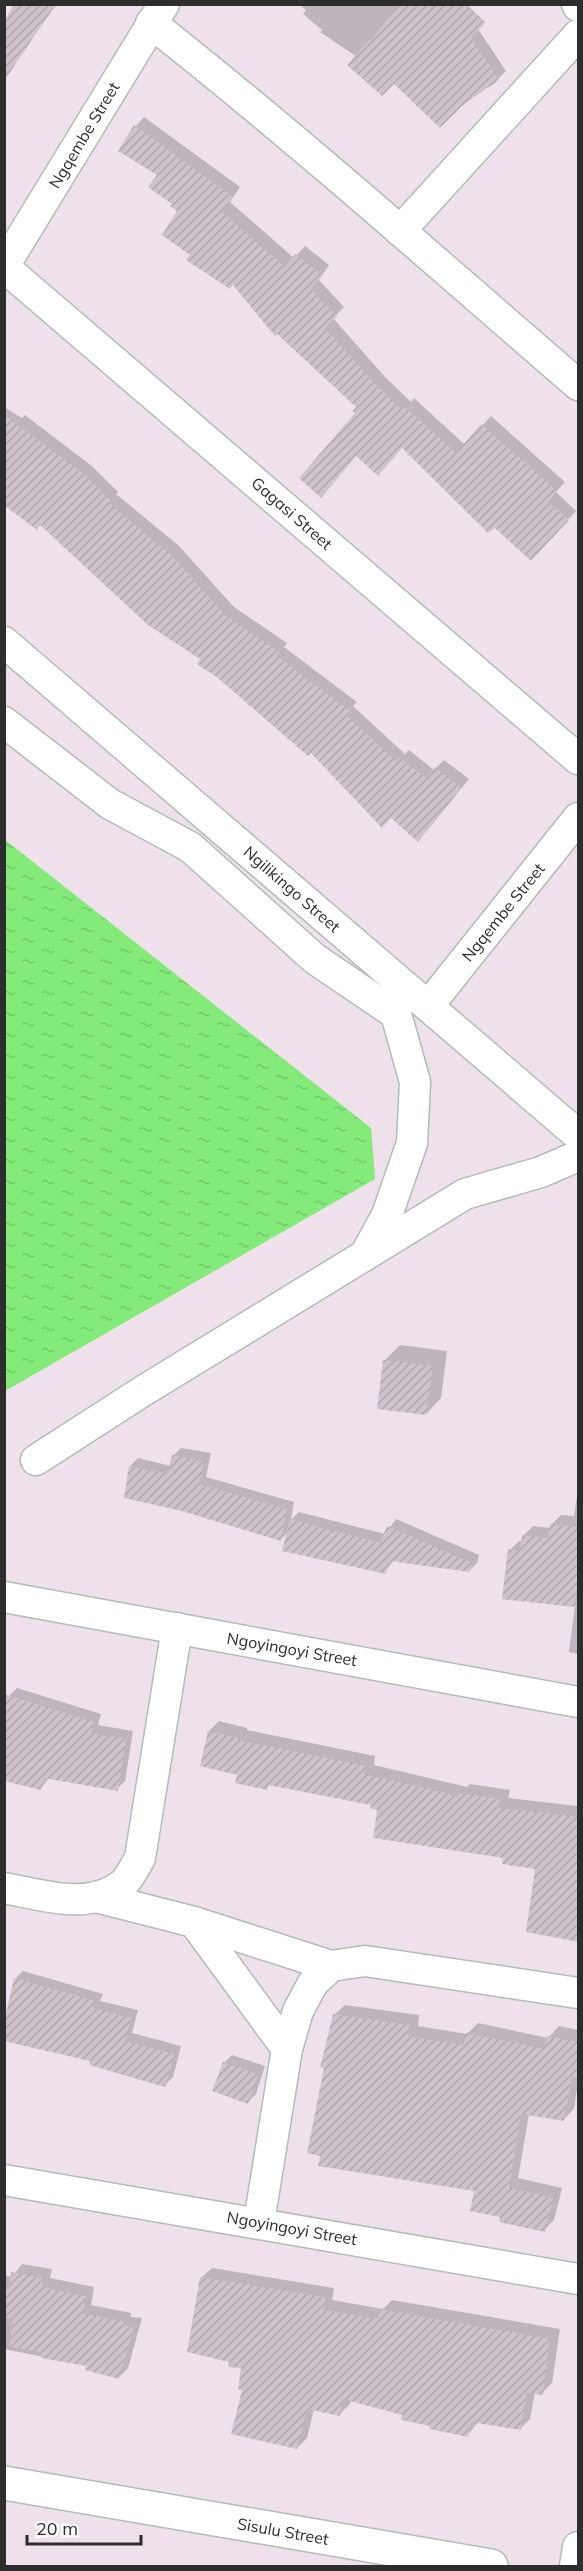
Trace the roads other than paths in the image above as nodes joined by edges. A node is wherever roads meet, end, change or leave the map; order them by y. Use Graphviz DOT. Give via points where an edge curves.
graph roads {
  1 [pos="158,14"];
  2 [pos="579,34"];
  3 [pos="400,231"];
  4 [pos="4,266"];
  5 [pos="579,385"];
  6 [pos="4,642"];
  7 [pos="4,722"];
  8 [pos="579,759"];
  9 [pos="579,818"];
  10 [pos="428,1006"];
  11 [pos="579,1135"];
  12 [pos="579,1156"];
  13 [pos="365,1255"];
  14 [pos="36,1460"];
  15 [pos="4,1597"];
  16 [pos="177,1628"];
  17 [pos="579,1702"];
  18 [pos="4,1888"];
  19 [pos="96,1898"];
  20 [pos="194,1922"];
  21 [pos="331,1966"];
  22 [pos="579,1993"];
  23 [pos="287,2049"];
  24 [pos="11,2187"];
  25 [pos="259,2222"];
  26 [pos="579,2279"];
  27 [pos="4,2483"];
  28 [pos="579,2547"];
  29 [pos="491,2566"];
  30 [pos="575,2566"];
  1 -- 3 [label="street" via="246,98"];
  1 -- 4 [label="street, Ngqembe Street"];
  2 -- 3 [label="street"];
  3 -- 5 [label="street"];
  4 -- 8 [label="street, Gagasi Street"];
  6 -- 10 [label="street, Ngilikingo Street"];
  7 -- 13 [label="street" via="110,804 190,847 315,959 396,1014 415,1083 412,1143 387,1215"];
  9 -- 10 [label="street, Ngqembe Street"];
  10 -- 11 [label="street, Ngilikingo Street"];
  12 -- 13 [label="street" via="541,1172 465,1194"];
  13 -- 14 [label="street"];
  15 -- 16 [label="street, Ngoyingoyi Street"];
  16 -- 17 [label="street, Ngoyingoyi Street"];
  16 -- 19 [label="street" via="140,1858 123,1885"];
  18 -- 19 [label="street" via="64,1900"];
  19 -- 20 [label="street"];
  20 -- 21 [label="street"];
  20 -- 23 [label="street"];
  21 -- 22 [label="street" via="365,1961"];
  21 -- 23 [label="street" via="313,1983 298,2011"];
  23 -- 25 [label="street"];
  24 -- 25 [label="street, Ngoyingoyi Street"];
  25 -- 26 [label="street, Ngoyingoyi Street"];
  27 -- 29 [label="street, Sisulu Street"];
  28 -- 30 [label="street"];
}
